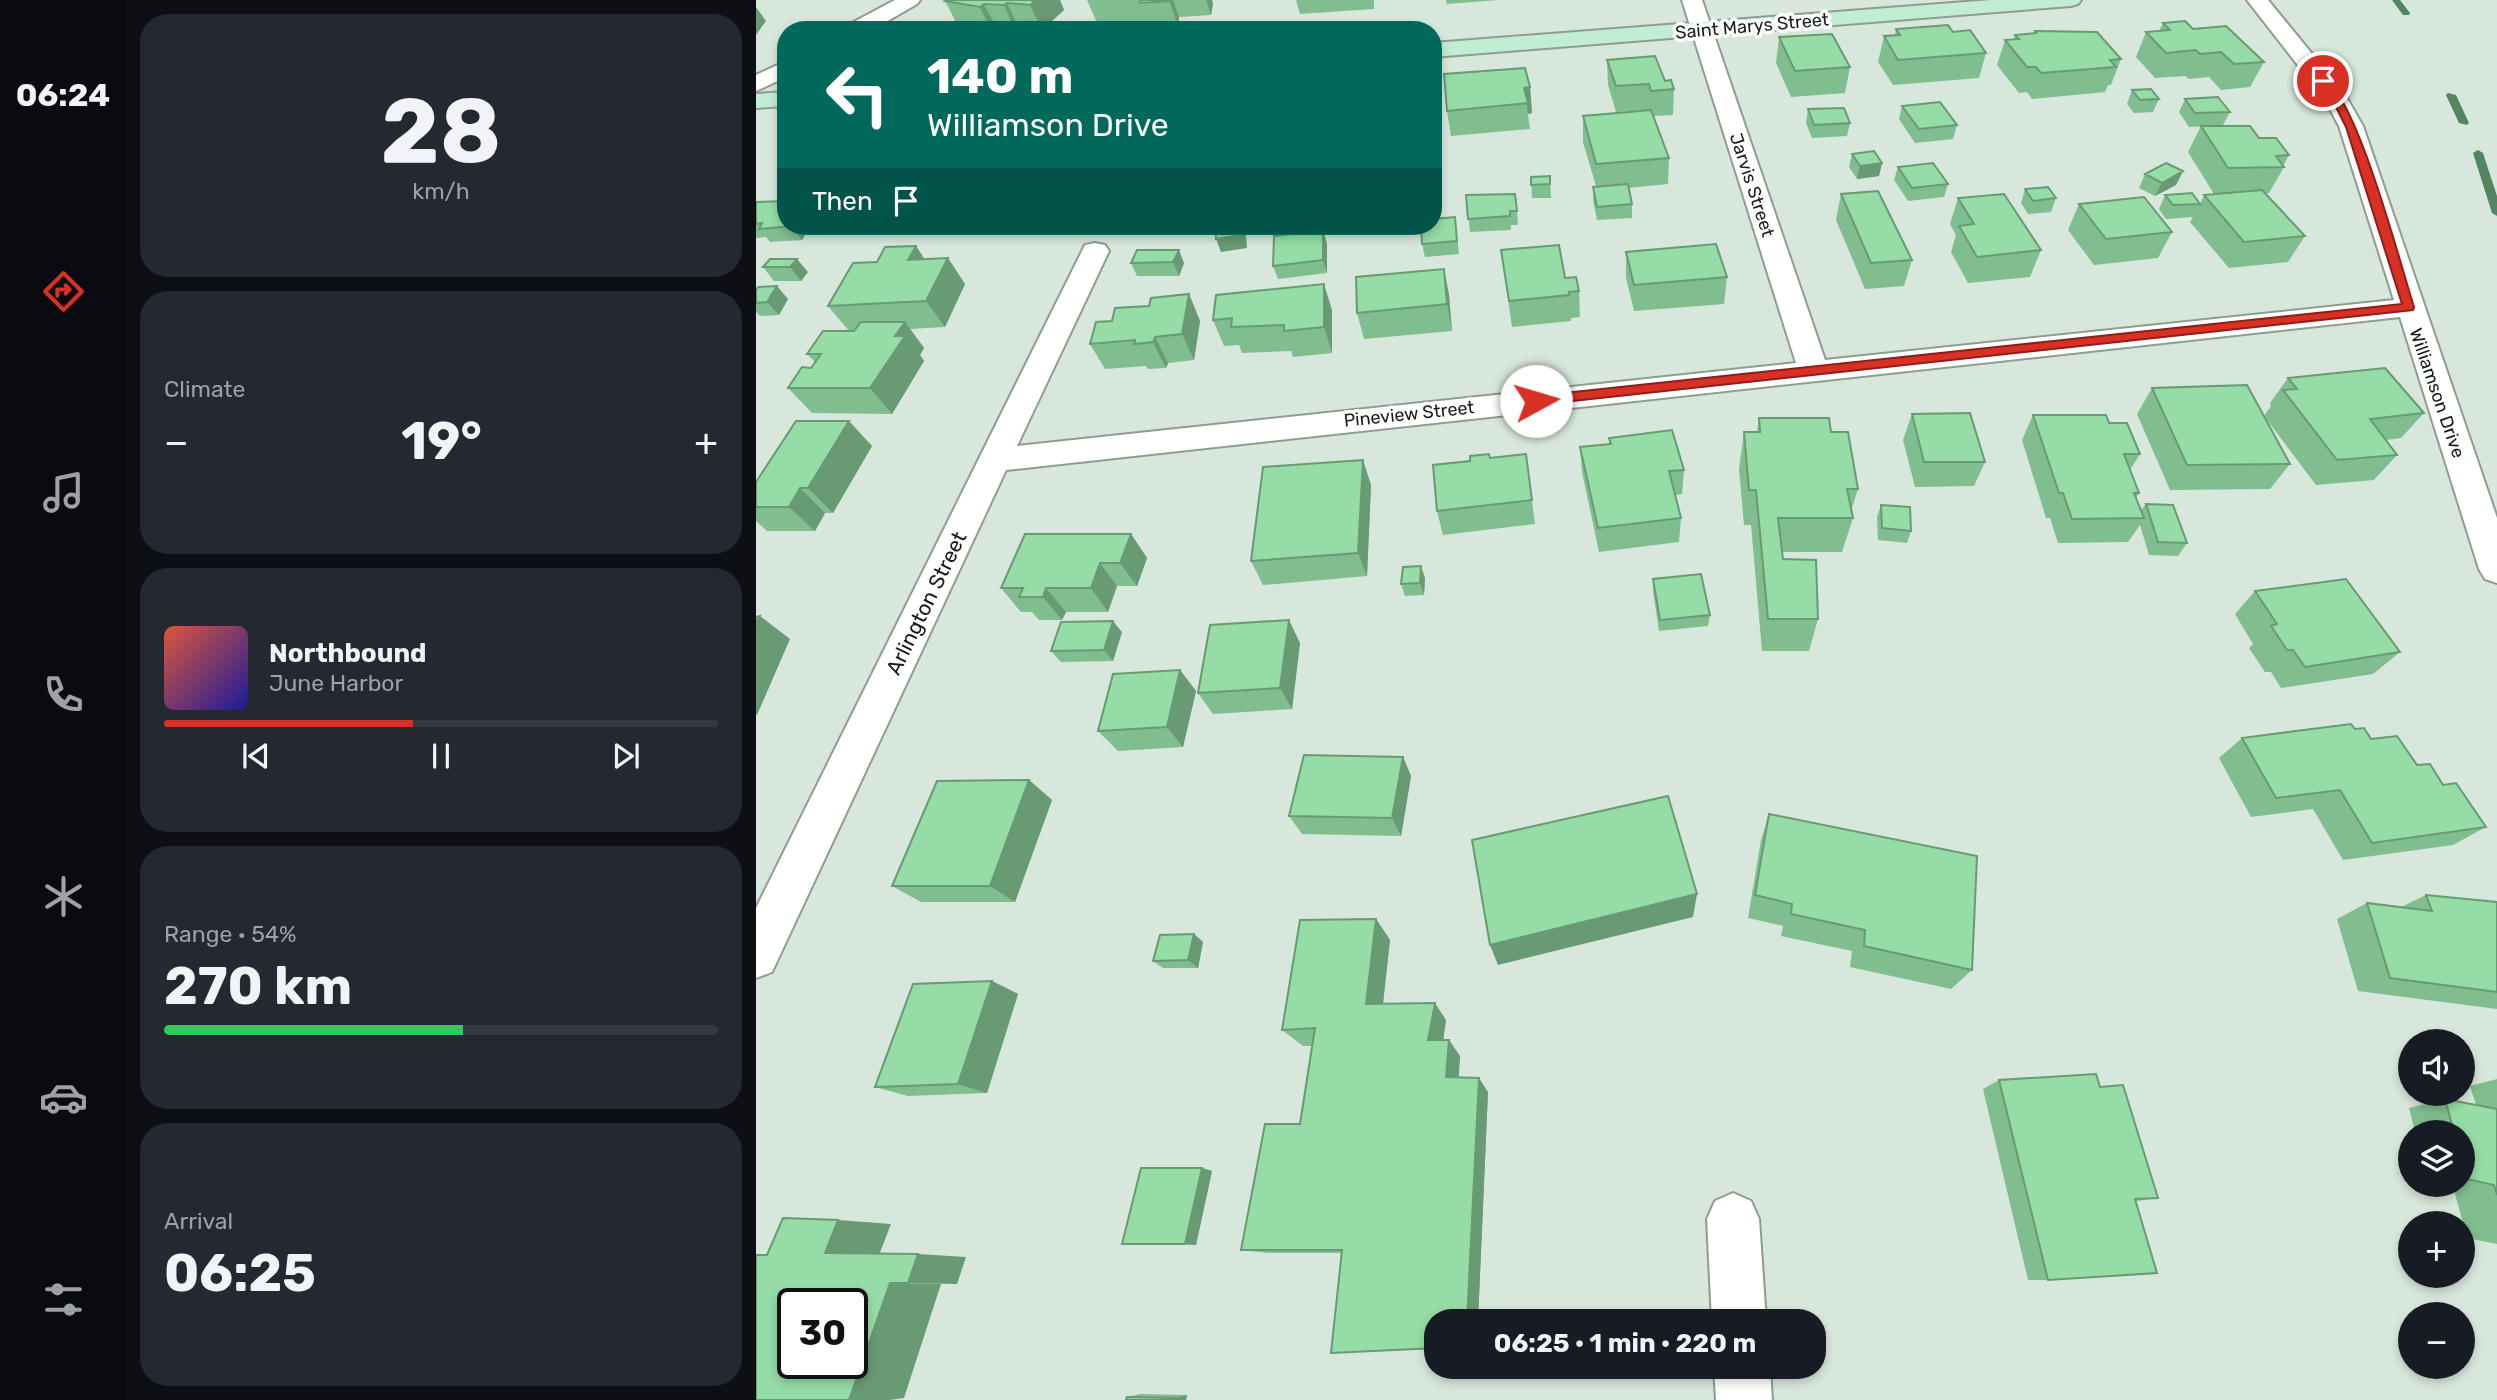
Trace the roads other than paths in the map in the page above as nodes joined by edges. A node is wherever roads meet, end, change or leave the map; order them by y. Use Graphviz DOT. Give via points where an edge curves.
graph roads {
  1 [pos="910,0"];
  2 [pos="1692,0"];
  3 [pos="2071,0"];
  4 [pos="2258,0"];
  5 [pos="872,21"];
  6 [pos="1703,30"];
  7 [pos="1442,49"];
  8 [pos="777,73"];
  9 [pos="756,84"];
  10 [pos="777,100"];
  11 [pos="756,101"];
  12 [pos="1095,251"];
  13 [pos="2408,307"];
  14 [pos="1813,370"];
  15 [pos="995,460"];
  16 [pos="2497,569"];
  17 [pos="774,885"];
  18 [pos="756,956"];
  19 [pos="1733,1219"];
  20 [pos="1738,1309"];
  21 [pos="1743,1379"];
  22 [pos="1744,1400"];
  1 -- 5 [label="street"];
  2 -- 6 [label="street, Jarvis Street"];
  3 -- 6 [label="main road, Saint Marys Street"];
  4 -- 13 [label="street, Williamson Drive" via="2336,98 2351,127"];
  6 -- 7 [label="main road, Saint Marys Street"];
  6 -- 14 [label="street, Jarvis Street"];
  8 -- 9 [label="street"];
  10 -- 11 [label="main road"];
  12 -- 15 [label="street, Arlington Street"];
  13 -- 14 [label="street, Pineview Street"];
  13 -- 16 [label="street, Williamson Drive"];
  14 -- 15 [label="street, Pineview Street"];
  15 -- 17 [label="street, Arlington Street"];
  17 -- 18 [label="street, Arlington Street"];
  19 -- 20 [label="street"];
  21 -- 22 [label="street"];
}
